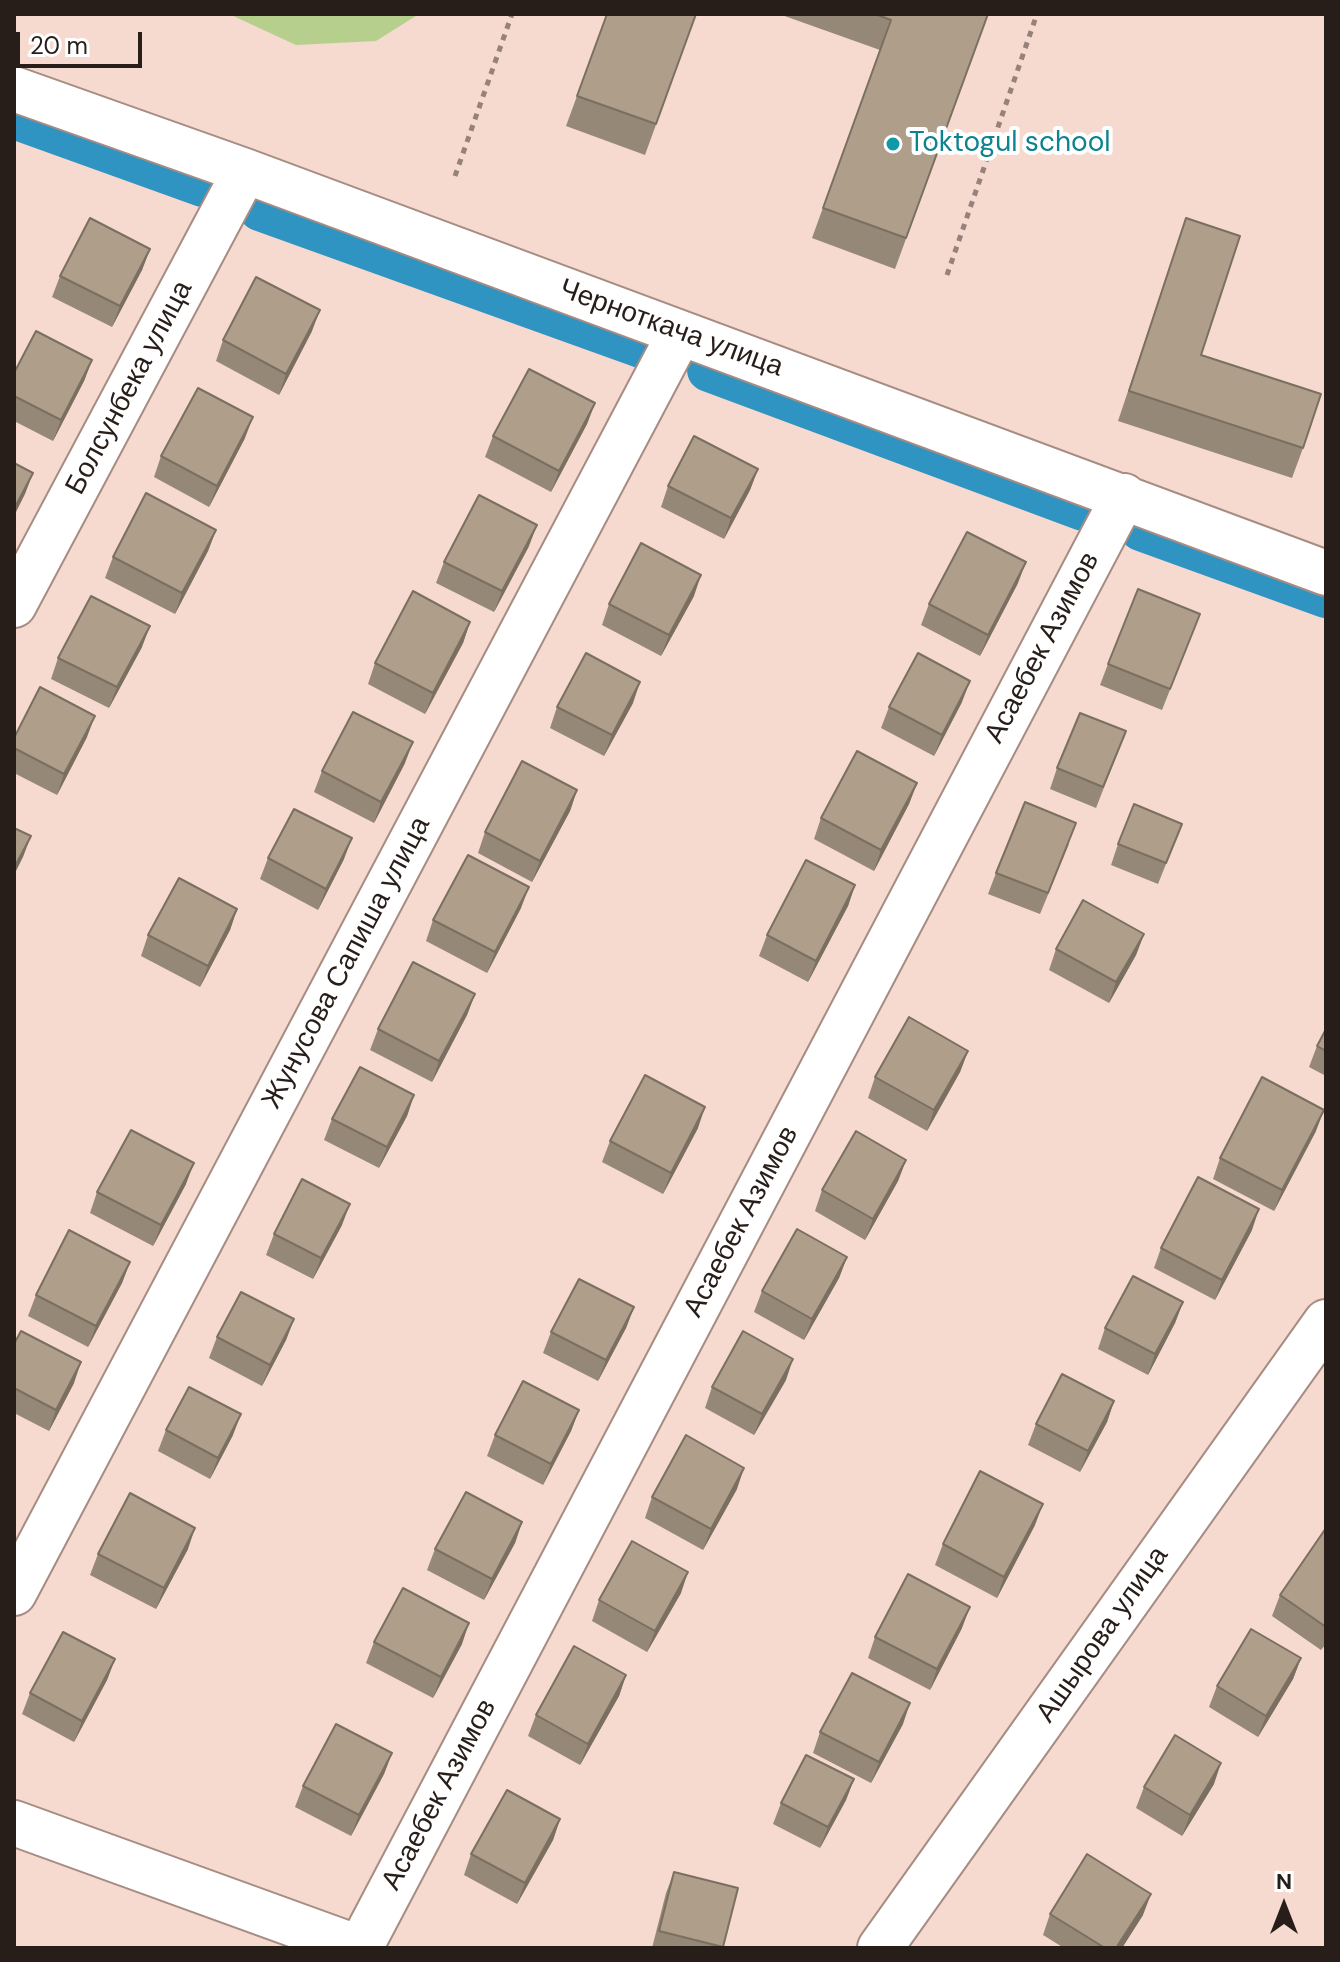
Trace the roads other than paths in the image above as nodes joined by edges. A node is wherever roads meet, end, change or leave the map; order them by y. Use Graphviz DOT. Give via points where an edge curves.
graph roads {
  1 [pos="14,89"];
  2 [pos="245,171"];
  3 [pos="680,333"];
  4 [pos="1124,496"];
  5 [pos="1326,573"];
  6 [pos="14,605"];
  7 [pos="1320,1338"];
  8 [pos="14,1593"];
  9 [pos="14,1823"];
  10 [pos="360,1948"];
  11 [pos="880,1948"];
  1 -- 2 [label="street, Черноткача улица"];
  2 -- 3 [label="street, Черноткача улица"];
  2 -- 6 [label="street, Болсунбека улица"];
  3 -- 4 [label="street, Черноткача улица"];
  3 -- 8 [label="street, Жунусова Сапиша улица"];
  4 -- 5 [label="street, Черноткача улица"];
  4 -- 10 [label="street, Асаебек Азимов"];
  7 -- 11 [label="street, Ашырова улица"];
  9 -- 10 [label="street"];
}
